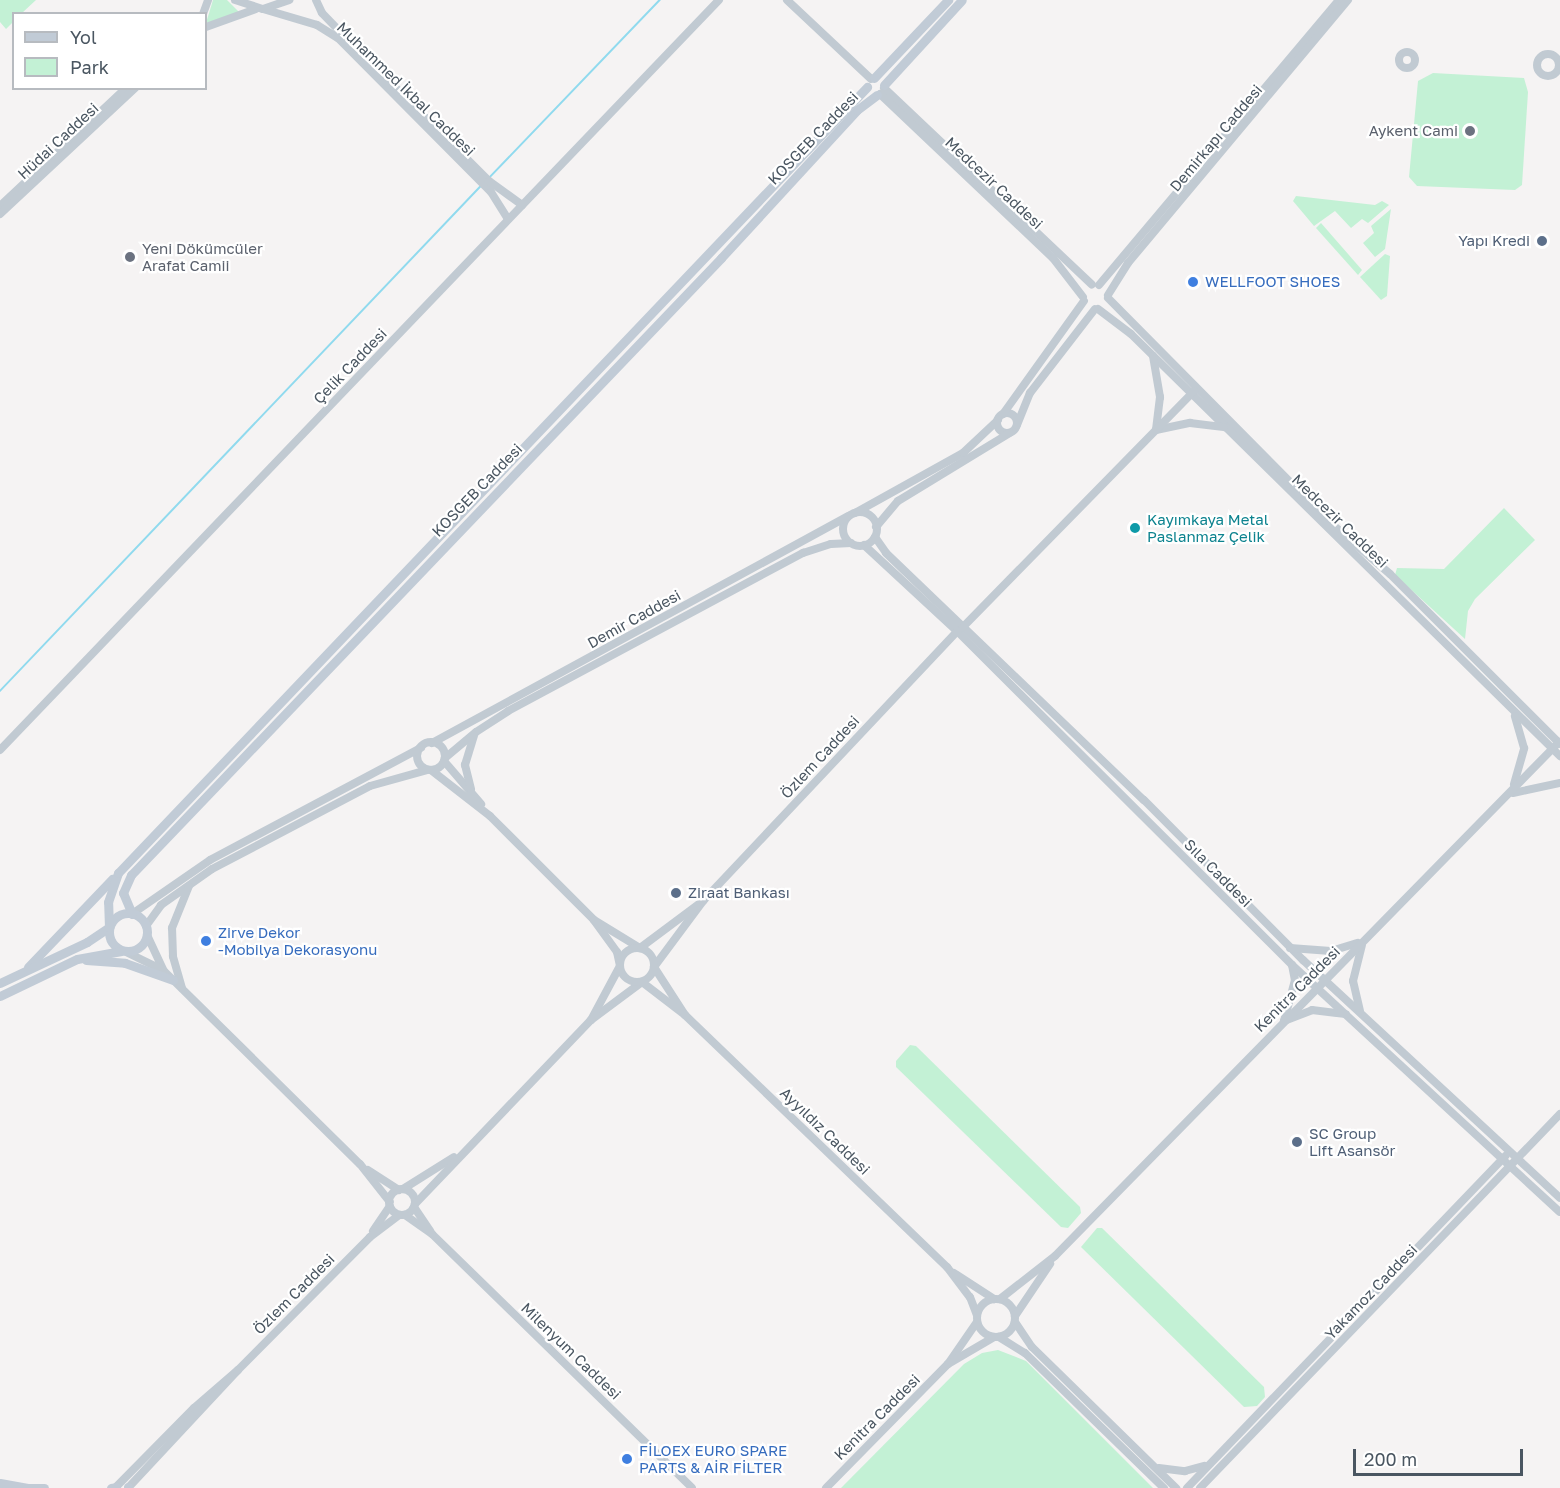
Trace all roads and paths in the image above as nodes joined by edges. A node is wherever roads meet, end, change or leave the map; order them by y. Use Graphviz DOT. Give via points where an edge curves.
graph roads {
  1 [pos="235,0"];
  2 [pos="289,0"];
  3 [pos="316,0"];
  4 [pos="719,0"];
  5 [pos="787,0"];
  6 [pos="948,0"];
  7 [pos="962,0"];
  8 [pos="1339,0"];
  9 [pos="1348,0"];
  10 [pos="260,9"];
  11 [pos="207,27"];
  12 [pos="871,81"];
  13 [pos="124,90"];
  14 [pos="133,90"];
  15 [pos="881,90"];
  16 [pos="476,172"];
  17 [pos="494,189"];
  18 [pos="522,205"];
  19 [pos="0,206"];
  20 [pos="0,214"];
  21 [pos="508,219"];
  22 [pos="1095,285"];
  23 [pos="1108,296"];
  24 [pos="1084,299"];
  25 [pos="1096,309"];
  26 [pos="1153,356"];
  27 [pos="1194,391"];
  28 [pos="1001,417"];
  29 [pos="1017,424"];
  30 [pos="1225,427"];
  31 [pos="1156,430"];
  32 [pos="1010,433"];
  33 [pos="852,515"];
  34 [pos="876,527"];
  35 [pos="875,537"];
  36 [pos="851,543"];
  37 [pos="864,545"];
  38 [pos="960,629"];
  39 [pos="1511,708"];
  40 [pos="476,732"];
  41 [pos="432,742"];
  42 [pos="1557,745"];
  43 [pos="421,748"];
  44 [pos="0,750"];
  45 [pos="1560,756"];
  46 [pos="445,760"];
  47 [pos="429,770"];
  48 [pos="1560,783"];
  49 [pos="473,795"];
  50 [pos="1507,795"];
  51 [pos="490,816"];
  52 [pos="118,873"];
  53 [pos="192,882"];
  54 [pos="703,901"];
  55 [pos="132,914"];
  56 [pos="594,920"];
  57 [pos="110,927"];
  58 [pos="146,931"];
  59 [pos="1364,940"];
  60 [pos="640,948"];
  61 [pos="1290,948"];
  62 [pos="124,951"];
  63 [pos="69,962"];
  64 [pos="1292,965"];
  65 [pos="620,966"];
  66 [pos="654,967"];
  67 [pos="24,971"];
  68 [pos="164,971"];
  69 [pos="173,980"];
  70 [pos="1324,981"];
  71 [pos="642,982"];
  72 [pos="0,983"];
  73 [pos="1317,988"];
  74 [pos="182,989"];
  75 [pos="0,996"];
  76 [pos="685,1015"];
  77 [pos="1356,1015"];
  78 [pos="591,1020"];
  79 [pos="1284,1021"];
  80 [pos="1560,1114"];
  81 [pos="1510,1151"];
  82 [pos="461,1152"];
  83 [pos="1503,1158"];
  84 [pos="1518,1158"];
  85 [pos="360,1164"];
  86 [pos="1510,1166"];
  87 [pos="401,1190"];
  88 [pos="1560,1198"];
  89 [pos="390,1204"];
  90 [pos="414,1206"];
  91 [pos="1560,1212"];
  92 [pos="402,1215"];
  93 [pos="432,1234"];
  94 [pos="370,1237"];
  95 [pos="1055,1256"];
  96 [pos="946,1267"];
  97 [pos="997,1299"];
  98 [pos="977,1319"];
  99 [pos="1015,1319"];
  100 [pos="996,1337"];
  101 [pos="948,1364"];
  102 [pos="238,1370"];
  103 [pos="1215,1459"];
  104 [pos="1154,1466"];
  105 [pos="1218,1469"];
  106 [pos="0,1483"];
  107 [pos="26,1488"];
  108 [pos="44,1488"];
  109 [pos="114,1488"];
  110 [pos="128,1488"];
  111 [pos="692,1488"];
  112 [pos="826,1488"];
  113 [pos="1164,1488"];
  114 [pos="1176,1488"];
  115 [pos="1187,1488"];
  116 [pos="1200,1488"];
  117 [pos="1210,1488"];
  1 -- 10 [label="street, Muhammed İkbal Caddesi"];
  2 -- 10 [label="street"];
  3 -- 16 [label="street, Muhammed İkbal Caddesi" via="324,16"];
  4 -- 18 [label="street, Çelik Caddesi"];
  5 -- 12 [label="street"];
  6 -- 12 [label="main road, KOSGEB Caddesi"];
  7 -- 15 [label="main road, KOSGEB Caddesi"];
  8 -- 22 [label="street, Demirkapı Caddesi"];
  9 -- 23 [label="street, Demirkapı Caddesi" via="1128,263"];
  10 -- 11 [label="street"];
  10 -- 16 [label="street, Muhammed İkbal Caddesi" via="310,23 338,38"];
  12 -- 15 [label="main road"];
  12 -- 15 [label="main road"];
  12 -- 52 [label="main road, KOSGEB Caddesi"];
  13 -- 19 [label="street, Hüdai Caddesi"];
  14 -- 20 [label="street, Hüdai Caddesi"];
  15 -- 22 [label="street, Medcezir Caddesi"];
  15 -- 24 [label="street, Medcezir Caddesi" via="1047,252"];
  15 -- 55 [label="main road, KOSGEB Caddesi" via="857,110 722,258 131,875 123,893"];
  16 -- 17 [label="street, Muhammed İkbal Caddesi"];
  17 -- 18 [label="street, Muhammed İkbal Caddesi"];
  17 -- 21 [label="street, Muhammed İkbal Caddesi"];
  18 -- 21 [label="street, Çelik Caddesi"];
  21 -- 44 [label="street, Çelik Caddesi"];
  22 -- 23 [label="street, Medcezir Caddesi"];
  22 -- 24 [label="street, Demirkapı Caddesi"];
  23 -- 25 [label="street, Demirkapı Caddesi"];
  23 -- 27 [label="street, Medcezir Caddesi"];
  24 -- 25 [label="street, Medcezir Caddesi"];
  24 -- 28 [label="street"];
  25 -- 26 [label="street, Medcezir Caddesi"];
  25 -- 29 [label="street" via="1030,393"];
  26 -- 27 [label="street, Medcezir Caddesi"];
  26 -- 31 [label="street" via="1160,397"];
  27 -- 30 [label="street, Medcezir Caddesi"];
  27 -- 31 [label="street, Özlem Caddesi"];
  27 -- 42 [label="street, Medcezir Caddesi"];
  28 -- 29 [label="street" via="1013,415"];
  28 -- 32 [label="street" via="1000,430"];
  28 -- 33 [label="street, Demir Caddesi" via="955,458"];
  29 -- 32 [label="street"];
  30 -- 31 [label="street" via="1190,423"];
  30 -- 39 [label="street, Medcezir Caddesi"];
  31 -- 38 [label="street, Özlem Caddesi"];
  32 -- 34 [label="street" via="898,501"];
  33 -- 34 [label="street" via="869,515"];
  33 -- 36 [label="street" via="843,530"];
  33 -- 41 [label="street, Demir Caddesi"];
  34 -- 35 [label="street"];
  35 -- 37 [label="street"];
  35 -- 38 [label="street" via="886,554"];
  36 -- 37 [label="street"];
  36 -- 40 [label="street, Demir Caddesi" via="831,543 803,553"];
  37 -- 38 [label="street, Sıla Caddesi"];
  38 -- 54 [label="street, Özlem Caddesi"];
  38 -- 61 [label="street" via="1144,800"];
  38 -- 64 [label="street, Sıla Caddesi"];
  39 -- 42 [label="street, Medcezir Caddesi"];
  39 -- 50 [label="street" via="1522,732 1524,748 1518,775"];
  40 -- 46 [label="street, Demir Caddesi"];
  40 -- 49 [label="street" via="465,765"];
  41 -- 43 [label="street"];
  41 -- 46 [label="street" via="442,747"];
  42 -- 45 [label="street, Medcezir Caddesi"];
  42 -- 50 [label="street, Kenitra Caddesi"];
  43 -- 47 [label="street" via="418,760"];
  43 -- 55 [label="street" via="210,860"];
  46 -- 47 [label="street"];
  46 -- 49 [label="street"];
  47 -- 51 [label="street"];
  47 -- 53 [label="street" via="359,792"];
  48 -- 50 [label="street" via="1532,786"];
  49 -- 51 [label="street"];
  50 -- 59 [label="street, Kenitra Caddesi"];
  51 -- 56 [label="street"];
  52 -- 57 [label="main road, KOSGEB Caddesi" via="108,902"];
  52 -- 67 [label="main road, KOSGEB Caddesi"];
  53 -- 58 [label="street" via="161,905"];
  53 -- 74 [label="street" via="172,928 173,956"];
  54 -- 60 [label="street, Özlem Caddesi"];
  54 -- 66 [label="street, Özlem Caddesi"];
  55 -- 57 [label="main road" via="118,916"];
  55 -- 58 [label="main road"];
  56 -- 60 [label="street"];
  56 -- 65 [label="street" via="617,952"];
  57 -- 62 [label="main road" via="111,941"];
  57 -- 67 [label="main road, KOSGEB Caddesi"];
  58 -- 62 [label="main road" via="140,948"];
  58 -- 68 [label="street"];
  59 -- 61 [label="street" via="1340,950"];
  59 -- 70 [label="street, Kenitra Caddesi"];
  59 -- 77 [label="street" via="1353,971"];
  60 -- 65 [label="street" via="626,952"];
  60 -- 66 [label="street" via="652,957"];
  61 -- 70 [label="street"];
  62 -- 63 [label="main road"];
  62 -- 68 [label="street"];
  63 -- 69 [label="main road" via="125,963"];
  63 -- 75 [label="main road"];
  64 -- 73 [label="street, Sıla Caddesi"];
  64 -- 79 [label="street" via="1295,980"];
  65 -- 71 [label="street" via="627,979"];
  65 -- 78 [label="street"];
  66 -- 71 [label="street"];
  66 -- 76 [label="street, Ayyıldız Caddesi"];
  67 -- 72 [label="main road, KOSGEB Caddesi"];
  68 -- 69 [label="street"];
  69 -- 74 [label="street"];
  70 -- 73 [label="street, Kenitra Caddesi"];
  70 -- 77 [label="street"];
  71 -- 76 [label="street, Ayyıldız Caddesi"];
  71 -- 78 [label="street"];
  73 -- 77 [label="street, Sıla Caddesi"];
  73 -- 79 [label="street, Kenitra Caddesi"];
  74 -- 85 [label="street"];
  76 -- 96 [label="street, Ayyıldız Caddesi"];
  77 -- 79 [label="street" via="1312,1010"];
  77 -- 81 [label="street"];
  77 -- 83 [label="street, Sıla Caddesi"];
  78 -- 82 [label="street"];
  79 -- 95 [label="street, Kenitra Caddesi"];
  80 -- 84 [label="street, Yakamoz Caddesi"];
  81 -- 83 [label="street, Yakamoz Caddesi"];
  81 -- 84 [label="street"];
  82 -- 87 [label="street"];
  82 -- 90 [label="street"];
  83 -- 86 [label="street, Sıla Caddesi"];
  83 -- 103 [label="street, Yakamoz Caddesi"];
  84 -- 86 [label="street, Yakamoz Caddesi"];
  84 -- 88 [label="street"];
  85 -- 87 [label="street"];
  85 -- 89 [label="street"];
  86 -- 91 [label="street, Sıla Caddesi"];
  86 -- 105 [label="street, Yakamoz Caddesi"];
  87 -- 89 [label="street, Özlem Caddesi"];
  87 -- 90 [label="street" via="414,1196"];
  89 -- 92 [label="street"];
  89 -- 94 [label="street, Özlem Caddesi"];
  90 -- 92 [label="street, Özlem Caddesi"];
  90 -- 93 [label="street"];
  92 -- 93 [label="street"];
  92 -- 94 [label="street, Özlem Caddesi"];
  93 -- 111 [label="street, Milenyum Caddesi"];
  94 -- 102 [label="street, Özlem Caddesi"];
  95 -- 97 [label="street"];
  95 -- 99 [label="street"];
  96 -- 97 [label="street, Ayyıldız Caddesi"];
  96 -- 98 [label="street, Ayyıldız Caddesi" via="970,1297"];
  97 -- 98 [label="street" via="983,1304"];
  97 -- 99 [label="street" via="1010,1305"];
  98 -- 100 [label="street" via="984,1333"];
  98 -- 101 [label="street"];
  99 -- 100 [label="street" via="1009,1332"];
  99 -- 104 [label="street" via="1032,1347"];
  100 -- 101 [label="street"];
  100 -- 113 [label="street" via="1025,1353"];
  101 -- 112 [label="street, Kenitra Caddesi"];
  102 -- 109 [label="street, Özlem Caddesi"];
  102 -- 110 [label="street, Özlem Caddesi"];
  103 -- 104 [label="street" via="1197,1470 1167,1471"];
  103 -- 115 [label="street, Yakamoz Caddesi"];
  104 -- 114 [label="street"];
  105 -- 116 [label="street, Yakamoz Caddesi"];
  105 -- 117 [label="street"];
  106 -- 107 [label="main road"];
  107 -- 108 [label="main road"];
}
